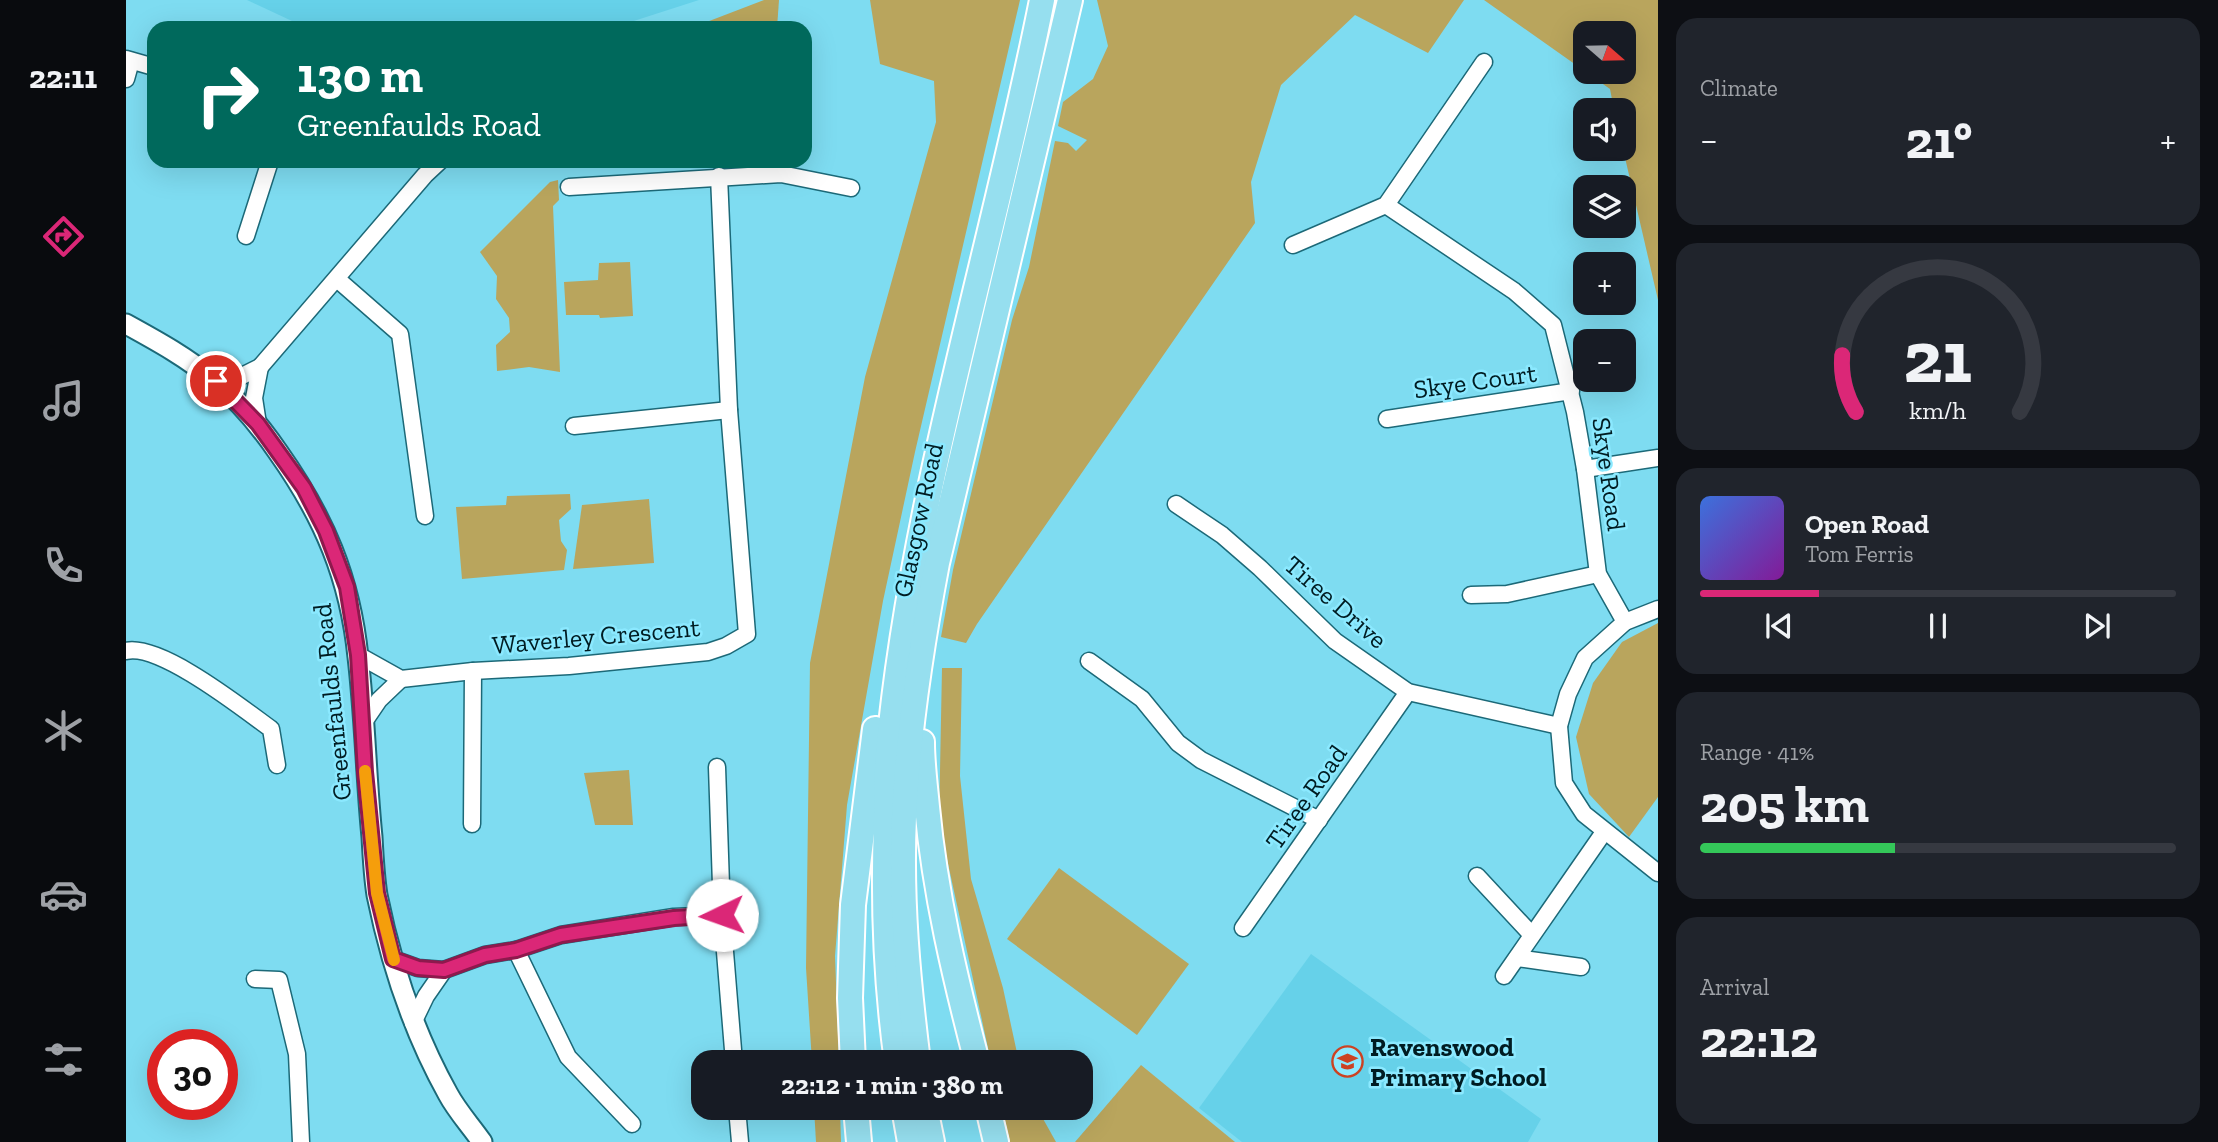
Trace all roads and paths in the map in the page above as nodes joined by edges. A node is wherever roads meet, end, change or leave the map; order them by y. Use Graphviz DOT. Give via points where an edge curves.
graph roads {
  1 [pos="1042,0"];
  2 [pos="1070,0"];
  3 [pos="129,60"];
  4 [pos="1484,62"];
  5 [pos="147,65"];
  6 [pos="126,79"];
  7 [pos="268,168"];
  8 [pos="432,168"];
  9 [pos="719,176"];
  10 [pos="569,187"];
  11 [pos="851,188"];
  12 [pos="1386,205"];
  13 [pos="246,236"];
  14 [pos="1293,244"];
  15 [pos="337,279"];
  16 [pos="126,324"];
  17 [pos="260,367"];
  18 [pos="216,381"];
  19 [pos="1571,391"];
  20 [pos="729,410"];
  21 [pos="1387,419"];
  22 [pos="258,424"];
  23 [pos="574,426"];
  24 [pos="1658,458"];
  25 [pos="1585,469"];
  26 [pos="1176,505"];
  27 [pos="923,515"];
  28 [pos="425,516"];
  29 [pos="1598,574"];
  30 [pos="1471,595"];
  31 [pos="1658,609"];
  32 [pos="1625,622"];
  33 [pos="924,633"];
  34 [pos="126,651"];
  35 [pos="358,655"];
  36 [pos="1089,661"];
  37 [pos="473,671"];
  38 [pos="401,679"];
  39 [pos="1408,692"];
  40 [pos="364,722"];
  41 [pos="1559,726"];
  42 [pos="277,765"];
  43 [pos="717,767"];
  44 [pos="1319,820"];
  45 [pos="471,824"];
  46 [pos="1604,832"];
  47 [pos="1658,873"];
  48 [pos="1477,876"];
  49 [pos="722,915"];
  50 [pos="1243,928"];
  51 [pos="1531,934"];
  52 [pos="516,950"];
  53 [pos="1517,958"];
  54 [pos="393,959"];
  55 [pos="1581,967"];
  56 [pos="444,970"];
  57 [pos="1503,976"];
  58 [pos="255,979"];
  59 [pos="413,1023"];
  60 [pos="733,1050"];
  61 [pos="853,1050"];
  62 [pos="896,1050"];
  63 [pos="917,1050"];
  64 [pos="974,1050"];
  65 [pos="738,1120"];
  66 [pos="857,1120"];
  67 [pos="906,1120"];
  68 [pos="927,1120"];
  69 [pos="991,1120"];
  70 [pos="632,1124"];
  71 [pos="301,1142"];
  72 [pos="482,1142"];
  73 [pos="740,1142"];
  74 [pos="859,1142"];
  75 [pos="910,1142"];
  76 [pos="932,1142"];
  77 [pos="996,1142"];
  1 -- 27 [label="main road, Glasgow Road"];
  2 -- 33 [label="main road, Glasgow Road"];
  3 -- 5 [label="street"];
  3 -- 6 [label="street"];
  4 -- 12 [label="street"];
  7 -- 13 [label="street"];
  8 -- 15 [label="street"];
  9 -- 10 [label="street"];
  9 -- 11 [label="street" via="781,174"];
  9 -- 20 [label="street, Waverley Crescent"];
  12 -- 14 [label="street"];
  12 -- 19 [label="street, Skye Road" via="1514,291 1553,326"];
  15 -- 17 [label="street"];
  15 -- 28 [label="street" via="400,334"];
  16 -- 18 [label="street, Greenfaulds Road"];
  17 -- 18 [label="street" via="234,380"];
  17 -- 22 [label="street" via="254,398"];
  18 -- 22 [label="street, Greenfaulds Road"];
  19 -- 21 [label="street, Skye Court"];
  19 -- 25 [label="street, Skye Road"];
  20 -- 23 [label="street"];
  20 -- 37 [label="street, Waverley Crescent" via="747,634 709,652"];
  22 -- 35 [label="street, Greenfaulds Road" via="304,488 326,531 347,587"];
  24 -- 25 [label="street"];
  25 -- 29 [label="street, Skye Road"];
  26 -- 39 [label="street, Tiree Drive" via="1241,551 1335,641"];
  27 -- 61 [label="main road" via="877,717 856,870 850,970"];
  27 -- 62 [label="main road, Glasgow Road" via="888,756 884,899"];
  29 -- 30 [label="street" via="1507,594"];
  29 -- 32 [label="street, Skye Road"];
  31 -- 32 [label="street"];
  32 -- 41 [label="street" via="1585,658"];
  33 -- 63 [label="main road, Glasgow Road" via="909,736 904,819 904,913"];
  33 -- 64 [label="main road" via="922,757 929,835 954,977"];
  34 -- 42 [label="street" via="153,654 202,680 271,729"];
  35 -- 38 [label="street"];
  35 -- 40 [label="street, Greenfaulds Road"];
  36 -- 44 [label="street" via="1142,699 1178,743 1201,761"];
  37 -- 38 [label="street, Waverley Crescent"];
  37 -- 45 [label="street, Waverley Crescent"];
  38 -- 40 [label="street"];
  39 -- 41 [label="street, Tiree Drive"];
  39 -- 44 [label="street, Tiree Road"];
  40 -- 54 [label="street, Greenfaulds Road" via="377,893"];
  41 -- 46 [label="street" via="1564,783 1584,814"];
  43 -- 49 [label="street"];
  44 -- 50 [label="street, Tiree Road"];
  46 -- 47 [label="street"];
  46 -- 51 [label="street"];
  48 -- 51 [label="street"];
  49 -- 52 [label="street" via="561,935"];
  49 -- 60 [label="street"];
  51 -- 53 [label="street"];
  52 -- 56 [label="street"];
  52 -- 70 [label="street" via="568,1057"];
  53 -- 55 [label="street"];
  53 -- 57 [label="street"];
  54 -- 56 [label="street" via="418,968"];
  54 -- 59 [label="street, Greenfaulds Road"];
  56 -- 59 [label="street"];
  58 -- 71 [label="street" via="279,980 297,1054"];
  59 -- 72 [label="street, Greenfaulds Road" via="449,1096"];
  65 -- 73 [label="street"];
  66 -- 74 [label="main road"];
  67 -- 75 [label="main road"];
  68 -- 76 [label="main road"];
  69 -- 77 [label="main road"];
}
